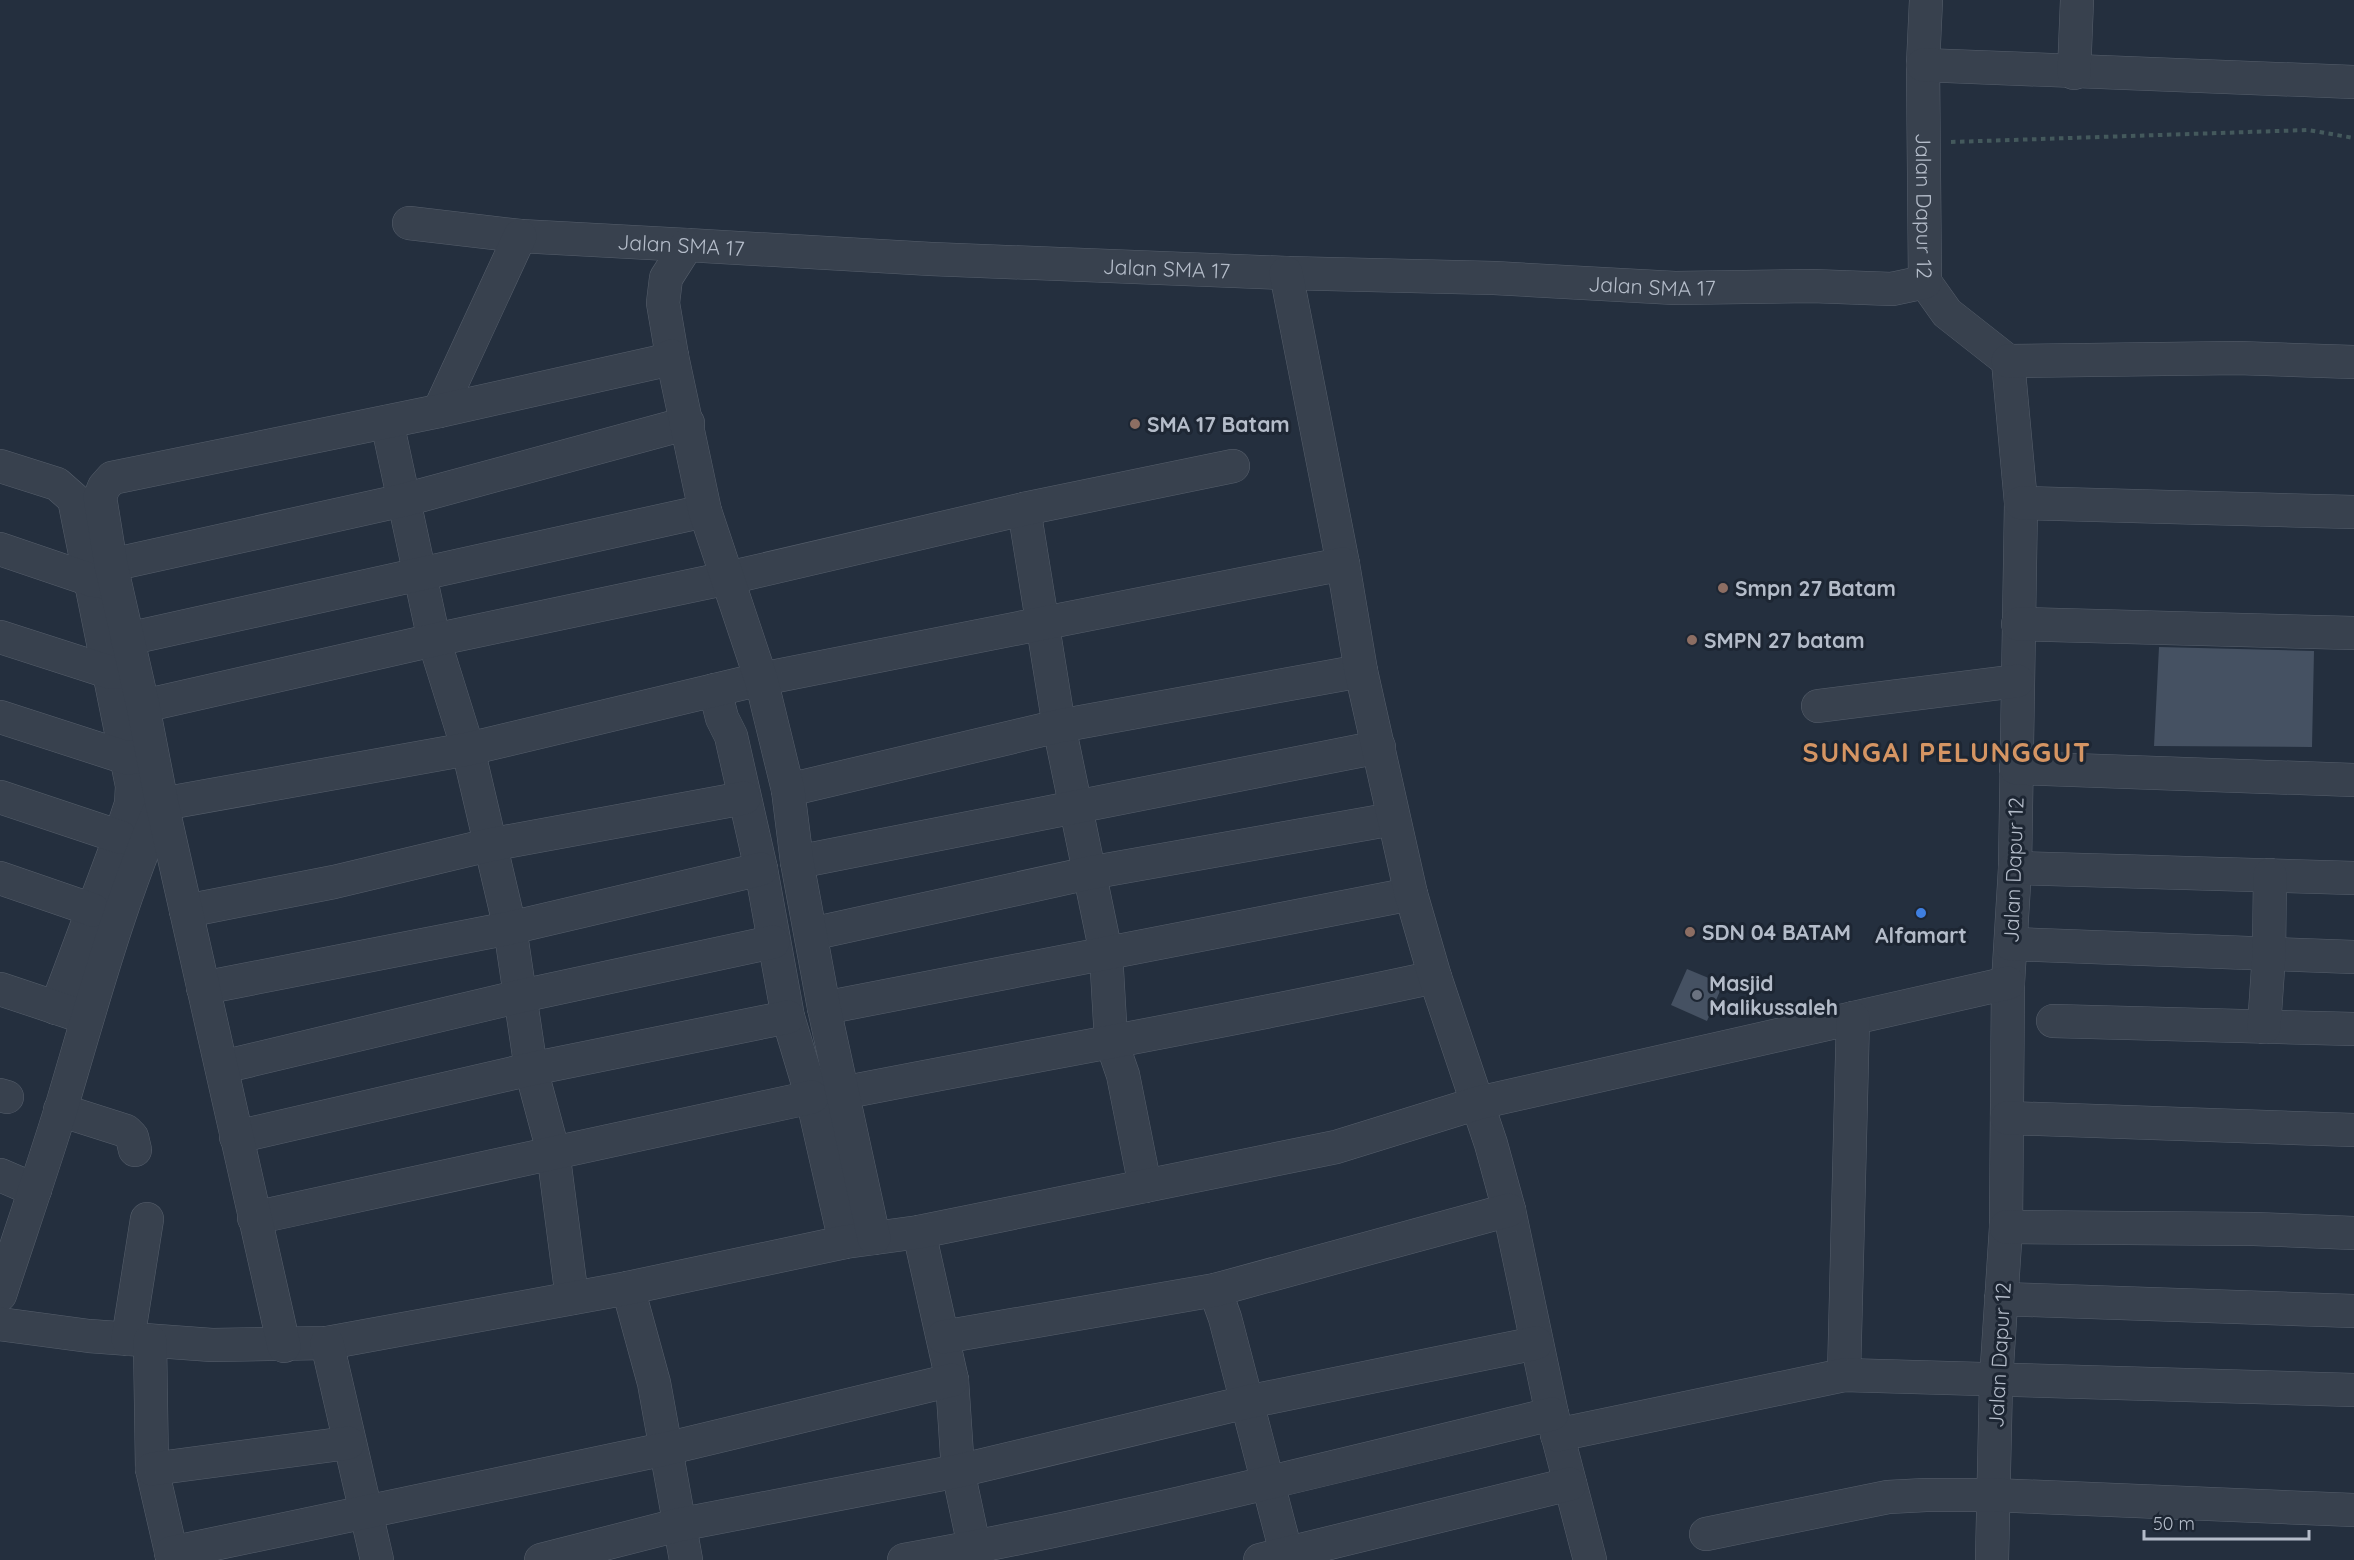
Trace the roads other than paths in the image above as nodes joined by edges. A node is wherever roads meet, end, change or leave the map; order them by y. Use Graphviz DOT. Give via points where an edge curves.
graph roads {
  1 [pos="1926,0"];
  2 [pos="2077,0"];
  3 [pos="1923,65"];
  4 [pos="2074,73"];
  5 [pos="2354,82"];
  6 [pos="409,223"];
  7 [pos="520,236"];
  8 [pos="687,245"];
  9 [pos="1286,273"];
  10 [pos="1925,282"];
  11 [pos="672,356"];
  12 [pos="2008,361"];
  13 [pos="2354,362"];
  14 [pos="439,411"];
  15 [pos="387,422"];
  16 [pos="688,423"];
  17 [pos="0,466"];
  18 [pos="1233,466"];
  19 [pos="404,500"];
  20 [pos="2021,503"];
  21 [pos="1024,509"];
  22 [pos="705,511"];
  23 [pos="2354,512"];
  24 [pos="0,549"];
  25 [pos="1343,564"];
  26 [pos="421,573"];
  27 [pos="106,576"];
  28 [pos="728,578"];
  29 [pos="1041,623"];
  30 [pos="2018,624"];
  31 [pos="2354,633"];
  32 [pos="0,637"];
  33 [pos="127,639"];
  34 [pos="434,640"];
  35 [pos="1361,671"];
  36 [pos="122,672"];
  37 [pos="761,679"];
  38 [pos="2017,681"];
  39 [pos="715,690"];
  40 [pos="143,706"];
  41 [pos="1818,706"];
  42 [pos="0,717"];
  43 [pos="1059,726"];
  44 [pos="1379,747"];
  45 [pos="468,749"];
  46 [pos="140,757"];
  47 [pos="2016,768"];
  48 [pos="2354,780"];
  49 [pos="788,789"];
  50 [pos="0,797"];
  51 [pos="744,798"];
  52 [pos="162,804"];
  53 [pos="1075,809"];
  54 [pos="1393,819"];
  55 [pos="120,837"];
  56 [pos="489,845"];
  57 [pos="797,862"];
  58 [pos="2015,868"];
  59 [pos="761,869"];
  60 [pos="1089,873"];
  61 [pos="2270,875"];
  62 [pos="0,878"];
  63 [pos="2354,878"];
  64 [pos="1411,894"];
  65 [pos="93,910"];
  66 [pos="186,911"];
  67 [pos="510,928"];
  68 [pos="811,934"];
  69 [pos="773,942"];
  70 [pos="2012,945"];
  71 [pos="1106,952"];
  72 [pos="2269,954"];
  73 [pos="2354,957"];
  74 [pos="1435,977"];
  75 [pos="2008,982"];
  76 [pos="204,988"];
  77 [pos="0,989"];
  78 [pos="521,996"];
  79 [pos="824,1008"];
  80 [pos="71,1013"];
  81 [pos="789,1017"];
  82 [pos="1853,1018"];
  83 [pos="2053,1021"];
  84 [pos="2264,1027"];
  85 [pos="2354,1029"];
  86 [pos="1111,1040"];
  87 [pos="222,1067"];
  88 [pos="531,1069"];
  89 [pos="827,1095"];
  90 [pos="1478,1103"];
  91 [pos="60,1110"];
  92 [pos="2007,1119"];
  93 [pos="2354,1130"];
  94 [pos="236,1137"];
  95 [pos="135,1150"];
  96 [pos="553,1151"];
  97 [pos="2,1176"];
  98 [pos="1145,1186"];
  99 [pos="35,1190"];
  100 [pos="1509,1210"];
  101 [pos="254,1218"];
  102 [pos="147,1219"];
  103 [pos="2006,1227"];
  104 [pos="920,1232"];
  105 [pos="2354,1233"];
  106 [pos="859,1240"];
  107 [pos="628,1288"];
  108 [pos="1215,1290"];
  109 [pos="0,1294"];
  110 [pos="572,1298"];
  111 [pos="2001,1299"];
  112 [pos="2354,1311"];
  113 [pos="0,1324"];
  114 [pos="943,1337"];
  115 [pos="139,1340"];
  116 [pos="1536,1342"];
  117 [pos="327,1343"];
  118 [pos="284,1346"];
  119 [pos="1844,1375"];
  120 [pos="952,1380"];
  121 [pos="1996,1381"];
  122 [pos="2354,1390"];
  123 [pos="1247,1402"];
  124 [pos="1555,1424"];
  125 [pos="348,1443"];
  126 [pos="665,1449"];
  127 [pos="152,1469"];
  128 [pos="958,1471"];
  129 [pos="1267,1483"];
  130 [pos="1570,1484"];
  131 [pos="1993,1495"];
  132 [pos="2354,1510"];
  133 [pos="367,1512"];
  134 [pos="678,1525"];
  135 [pos="1706,1534"];
  136 [pos="976,1554"];
  137 [pos="172,1557"];
  138 [pos="1278,1558"];
  139 [pos="377,1560"];
  140 [pos="541,1560"];
  141 [pos="686,1560"];
  142 [pos="904,1560"];
  143 [pos="1590,1560"];
  144 [pos="1992,1560"];
  1 -- 3 [label="street, Jalan Dapur 12"];
  2 -- 4 [label="street"];
  3 -- 4 [label="street"];
  3 -- 10 [label="street, Jalan Dapur 12"];
  4 -- 5 [label="street"];
  6 -- 7 [label="street, Jalan SMA 17"];
  7 -- 8 [label="street, Jalan SMA 17"];
  7 -- 14 [label="street"];
  8 -- 9 [label="street, Jalan SMA 17"];
  8 -- 11 [label="street" via="666,278 663,303"];
  9 -- 10 [label="street, Jalan SMA 17" via="1494,278 1675,288 1892,289"];
  9 -- 25 [label="street"];
  10 -- 12 [label="street, Jalan Dapur 12" via="1954,319"];
  11 -- 14 [label="street"];
  11 -- 16 [label="street"];
  12 -- 13 [label="street" via="2238,358"];
  12 -- 20 [label="street, Jalan Dapur 12"];
  14 -- 15 [label="street"];
  15 -- 19 [label="street"];
  15 -- 27 [label="street" via="112,478 100,497"];
  16 -- 19 [label="street"];
  16 -- 22 [label="street"];
  17 -- 27 [label="street" via="57,484 74,499"];
  18 -- 21 [label="street"];
  19 -- 26 [label="street"];
  19 -- 27 [label="street"];
  20 -- 23 [label="street"];
  20 -- 30 [label="street, Jalan Dapur 12"];
  21 -- 28 [label="street"];
  21 -- 29 [label="street"];
  22 -- 26 [label="street"];
  22 -- 28 [label="street"];
  24 -- 27 [label="street"];
  25 -- 29 [label="street"];
  25 -- 35 [label="street"];
  26 -- 33 [label="street"];
  26 -- 34 [label="street"];
  27 -- 33 [label="street"];
  27 -- 36 [label="street"];
  28 -- 34 [label="street"];
  28 -- 37 [label="street"];
  29 -- 37 [label="street"];
  29 -- 43 [label="street"];
  30 -- 31 [label="street"];
  30 -- 38 [label="street, Jalan Dapur 12"];
  32 -- 36 [label="street"];
  33 -- 36 [label="street"];
  34 -- 40 [label="street"];
  34 -- 45 [label="street"];
  35 -- 43 [label="street"];
  35 -- 44 [label="street"];
  36 -- 40 [label="street"];
  36 -- 46 [label="street"];
  37 -- 39 [label="street"];
  37 -- 49 [label="street"];
  38 -- 41 [label="street"];
  38 -- 47 [label="street, Jalan Dapur 12"];
  39 -- 45 [label="street"];
  39 -- 51 [label="street" via="731,736"];
  40 -- 46 [label="street"];
  42 -- 46 [label="street"];
  43 -- 49 [label="street"];
  43 -- 53 [label="street"];
  44 -- 53 [label="street"];
  44 -- 54 [label="street"];
  45 -- 52 [label="street"];
  45 -- 56 [label="street"];
  46 -- 52 [label="street"];
  46 -- 55 [label="street"];
  47 -- 48 [label="street"];
  47 -- 58 [label="street, Jalan Dapur 12"];
  49 -- 57 [label="street"];
  50 -- 55 [label="street"];
  51 -- 56 [label="street"];
  51 -- 59 [label="street"];
  52 -- 66 [label="street"];
  52 -- 80 [label="street"];
  53 -- 57 [label="street"];
  53 -- 60 [label="street"];
  54 -- 60 [label="street"];
  54 -- 64 [label="street"];
  55 -- 65 [label="street"];
  56 -- 66 [label="street" via="334,882"];
  56 -- 67 [label="street"];
  57 -- 68 [label="street"];
  58 -- 61 [label="street"];
  58 -- 70 [label="street, Jalan Dapur 12"];
  59 -- 67 [label="street"];
  59 -- 69 [label="street"];
  60 -- 68 [label="street"];
  60 -- 71 [label="street"];
  61 -- 63 [label="street"];
  61 -- 72 [label="street"];
  62 -- 65 [label="street"];
  64 -- 71 [label="street"];
  64 -- 74 [label="street"];
  65 -- 80 [label="street"];
  66 -- 76 [label="street"];
  67 -- 76 [label="street"];
  67 -- 78 [label="street"];
  68 -- 79 [label="street"];
  69 -- 78 [label="street"];
  69 -- 81 [label="street"];
  70 -- 72 [label="street"];
  70 -- 75 [label="street, Jalan Dapur 12"];
  71 -- 79 [label="street"];
  71 -- 86 [label="street"];
  72 -- 73 [label="street"];
  72 -- 84 [label="street"];
  74 -- 86 [label="street"];
  74 -- 90 [label="street"];
  75 -- 82 [label="street"];
  75 -- 92 [label="street, Jalan Dapur 12"];
  76 -- 87 [label="street"];
  77 -- 80 [label="street"];
  78 -- 87 [label="street"];
  78 -- 88 [label="street"];
  79 -- 89 [label="street"];
  80 -- 91 [label="street"];
  81 -- 88 [label="street"];
  81 -- 89 [label="street"];
  82 -- 90 [label="street"];
  82 -- 119 [label="street"];
  83 -- 84 [label="street"];
  84 -- 85 [label="street"];
  86 -- 89 [label="street"];
  86 -- 98 [label="street" via="1123,1075"];
  87 -- 94 [label="street"];
  88 -- 94 [label="street"];
  88 -- 96 [label="street"];
  89 -- 96 [label="street"];
  89 -- 106 [label="street"];
  90 -- 98 [label="street" via="1336,1147"];
  90 -- 100 [label="street"];
  91 -- 95 [label="street" via="126,1131"];
  91 -- 99 [label="street"];
  92 -- 93 [label="street"];
  92 -- 103 [label="street, Jalan Dapur 12"];
  94 -- 101 [label="street"];
  96 -- 101 [label="street"];
  96 -- 110 [label="street"];
  97 -- 99 [label="street"];
  98 -- 104 [label="street"];
  99 -- 109 [label="street"];
  100 -- 108 [label="street"];
  100 -- 116 [label="street"];
  101 -- 118 [label="street"];
  102 -- 115 [label="street"];
  103 -- 105 [label="street"];
  103 -- 111 [label="street, Jalan Dapur 12"];
  104 -- 106 [label="street"];
  104 -- 114 [label="street"];
  106 -- 107 [label="street"];
  107 -- 110 [label="street"];
  107 -- 126 [label="street" via="654,1383"];
  108 -- 114 [label="street"];
  108 -- 123 [label="street"];
  110 -- 117 [label="street"];
  111 -- 112 [label="street"];
  111 -- 121 [label="street, Jalan Dapur 12"];
  113 -- 115 [label="street"];
  114 -- 120 [label="street"];
  115 -- 118 [label="street"];
  115 -- 127 [label="street"];
  116 -- 123 [label="street"];
  116 -- 124 [label="street"];
  117 -- 118 [label="street"];
  117 -- 125 [label="street"];
  119 -- 121 [label="street"];
  119 -- 124 [label="street"];
  120 -- 126 [label="street"];
  120 -- 128 [label="street"];
  121 -- 122 [label="street"];
  121 -- 131 [label="street, Jalan Dapur 12"];
  123 -- 128 [label="street"];
  123 -- 129 [label="street"];
  124 -- 129 [label="street"];
  124 -- 130 [label="street"];
  125 -- 127 [label="street"];
  125 -- 133 [label="street"];
  126 -- 133 [label="street"];
  126 -- 134 [label="street"];
  127 -- 137 [label="street"];
  128 -- 134 [label="street"];
  128 -- 136 [label="street"];
  129 -- 136 [label="street"];
  129 -- 138 [label="street"];
  130 -- 138 [label="street"];
  130 -- 143 [label="street"];
  131 -- 132 [label="street"];
  131 -- 135 [label="street" via="1888,1497"];
  131 -- 144 [label="street, Jalan Dapur 12"];
  133 -- 137 [label="street"];
  133 -- 139 [label="street"];
  134 -- 140 [label="street"];
  134 -- 141 [label="street"];
  136 -- 142 [label="street"];
}
